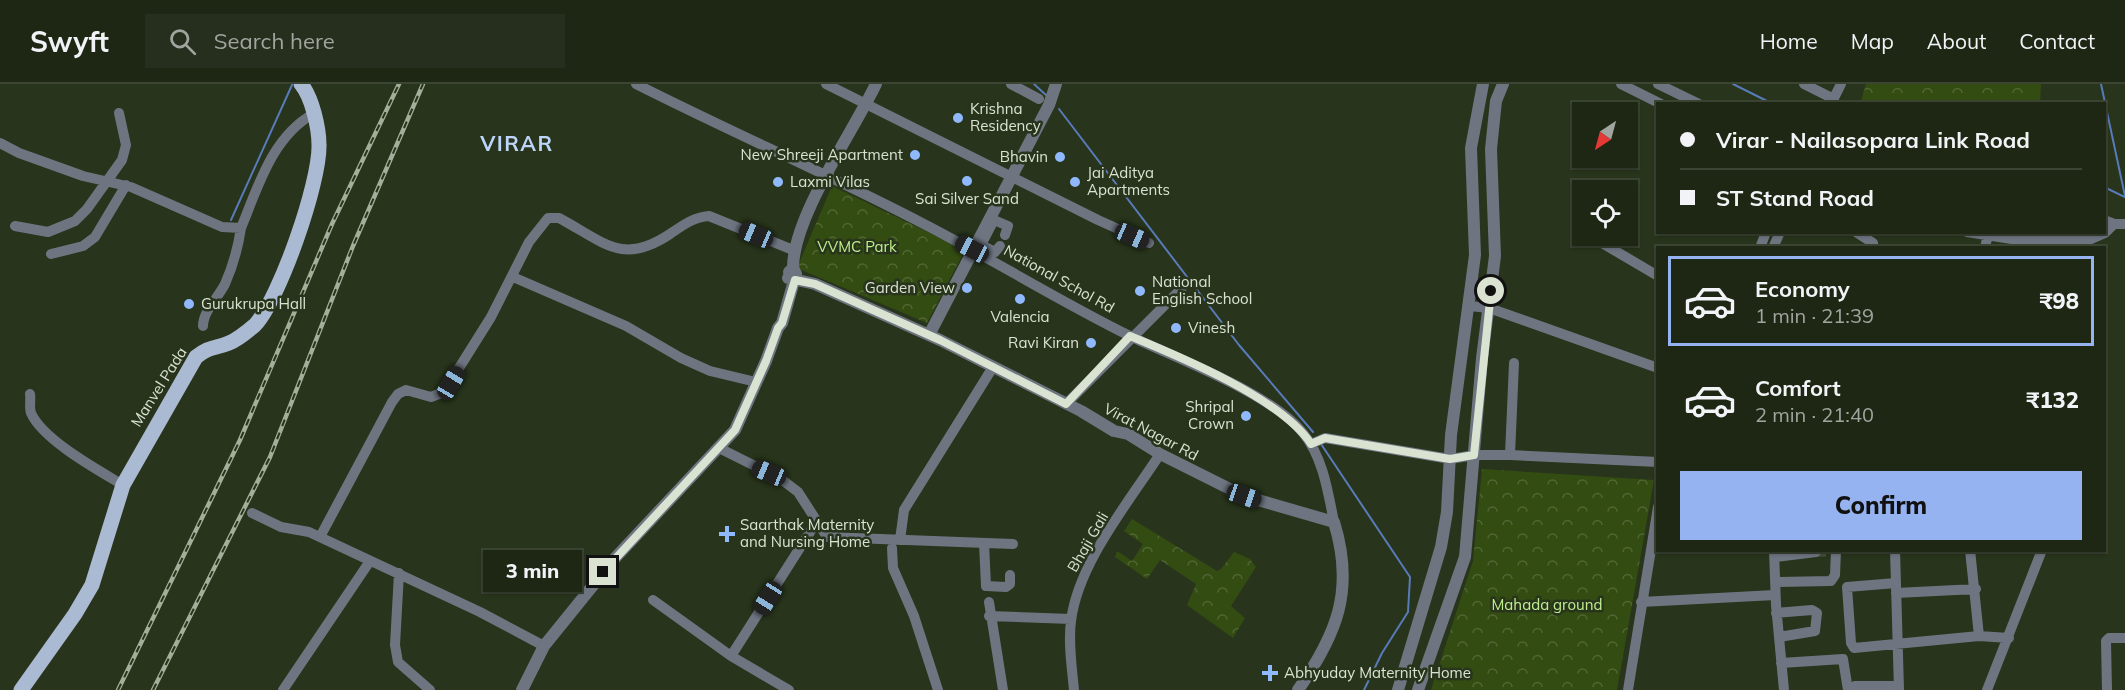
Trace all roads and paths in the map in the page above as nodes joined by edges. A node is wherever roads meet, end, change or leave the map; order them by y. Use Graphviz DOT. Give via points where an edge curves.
graph roads {
  1 [pos="636,84"];
  2 [pos="826,84"];
  3 [pos="876,84"];
  4 [pos="1011,84"];
  5 [pos="1056,84"];
  6 [pos="1064,84"];
  7 [pos="1483,84"];
  8 [pos="1503,84"];
  9 [pos="1621,84"];
  10 [pos="1658,84"];
  11 [pos="1841,84"];
  12 [pos="303,85"];
  13 [pos="1808,85"];
  14 [pos="1833,101"];
  15 [pos="1044,102"];
  16 [pos="1657,102"];
  17 [pos="1695,102"];
  18 [pos="867,104"];
  19 [pos="119,113"];
  20 [pos="313,114"];
  21 [pos="0,143"];
  22 [pos="826,176"];
  23 [pos="1011,178"];
  24 [pos="108,181"];
  25 [pos="126,185"];
  26 [pos="15,226"];
  27 [pos="241,228"];
  28 [pos="1859,234"];
  29 [pos="1988,234"];
  30 [pos="2104,234"];
  31 [pos="1005,235"];
  32 [pos="2008,239"];
  33 [pos="1149,243"];
  34 [pos="2090,244"];
  35 [pos="976,245"];
  36 [pos="1000,246"];
  37 [pos="1607,246"];
  38 [pos="1874,246"];
  39 [pos="1985,246"];
  40 [pos="793,250"];
  41 [pos="51,254"];
  42 [pos="792,274"];
  43 [pos="1656,275"];
  44 [pos="513,277"];
  45 [pos="1182,288"];
  46 [pos="1470,306"];
  47 [pos="1489,308"];
  48 [pos="203,326"];
  49 [pos="931,332"];
  50 [pos="1130,336"];
  51 [pos="1514,363"];
  52 [pos="993,367"];
  53 [pos="1656,367"];
  54 [pos="756,382"];
  55 [pos="30,394"];
  56 [pos="1068,401"];
  57 [pos="1317,442"];
  58 [pos="719,448"];
  59 [pos="1160,454"];
  60 [pos="1474,455"];
  61 [pos="1510,455"];
  62 [pos="1450,459"];
  63 [pos="1656,462"];
  64 [pos="123,485"];
  65 [pos="252,513"];
  66 [pos="1656,518"];
  67 [pos="817,521"];
  68 [pos="1334,522"];
  69 [pos="320,537"];
  70 [pos="896,544"];
  71 [pos="984,547"];
  72 [pos="1011,549"];
  73 [pos="1816,552"];
  74 [pos="1835,552"];
  75 [pos="1895,552"];
  76 [pos="1970,552"];
  77 [pos="2041,552"];
  78 [pos="1776,554"];
  79 [pos="370,561"];
  80 [pos="399,573"];
  81 [pos="1010,575"];
  82 [pos="1851,580"];
  83 [pos="1778,582"];
  84 [pos="1896,584"];
  85 [pos="1976,590"];
  86 [pos="1775,595"];
  87 [pos="653,600"];
  88 [pos="989,602"];
  89 [pos="1641,602"];
  90 [pos="1776,613"];
  91 [pos="989,616"];
  92 [pos="1071,619"];
  93 [pos="1979,636"];
  94 [pos="1779,638"];
  95 [pos="2009,638"];
  96 [pos="2125,638"];
  97 [pos="1898,645"];
  98 [pos="544,646"];
  99 [pos="731,656"];
  100 [pos="1781,663"];
  101 [pos="1852,688"];
  102 [pos="1899,688"];
  103 [pos="21,690"];
  104 [pos="283,690"];
  105 [pos="430,690"];
  106 [pos="522,690"];
  107 [pos="789,690"];
  108 [pos="938,690"];
  109 [pos="1004,690"];
  110 [pos="1074,690"];
  111 [pos="1298,690"];
  112 [pos="1398,690"];
  113 [pos="1418,690"];
  114 [pos="1628,690"];
  115 [pos="1784,690"];
  116 [pos="1987,690"];
  117 [pos="2108,690"];
  1 -- 22 [label="street, National Schol Rd"];
  2 -- 18 [label="street"];
  3 -- 18 [label="street"];
  4 -- 15 [label="street"];
  5 -- 15 [label="street"];
  6 -- 15 [label="street"];
  7 -- 46 [label="street" via="1471,148 1475,244"];
  8 -- 47 [label="street" via="1496,101 1491,149 1495,256"];
  9 -- 16 [label="street"];
  10 -- 17 [label="street"];
  11 -- 14 [label="street"];
  12 -- 20 [label="main road, Manvel Pada"];
  13 -- 14 [label="street"];
  15 -- 23 [label="street"];
  18 -- 22 [label="street"];
  18 -- 23 [label="street"];
  19 -- 24 [label="street" via="126,145 122,160"];
  20 -- 27 [label="street" via="294,125 268,163"];
  20 -- 64 [label="main road, Manvel Pada" via="319,145 308,206 272,297 255,324 229,343 207,348 196,357"];
  21 -- 24 [label="street" via="83,176"];
  22 -- 35 [label="street, National Schol Rd"];
  22 -- 40 [label="street"];
  23 -- 33 [label="street"];
  23 -- 35 [label="street"];
  24 -- 25 [label="street"];
  24 -- 26 [label="street" via="75,221 48,232"];
  25 -- 27 [label="street" via="222,227"];
  25 -- 41 [label="street" via="95,237 83,246"];
  27 -- 48 [label="street" via="230,271"];
  28 -- 38 [label="street"];
  29 -- 32 [label="street"];
  29 -- 39 [label="street"];
  30 -- 34 [label="street"];
  31 -- 35 [label="street" via="1008,226 994,220"];
  32 -- 34 [label="street"];
  35 -- 36 [label="street" via="995,252"];
  35 -- 49 [label="street"];
  35 -- 50 [label="street, National Schol Rd"];
  37 -- 43 [label="street"];
  40 -- 42 [label="street"];
  40 -- 44 [label="street" via="708,216 630,252 559,218 548,218 529,242"];
  42 -- 49 [label="street, Virat Nagar Rd"];
  42 -- 54 [label="street" via="778,328"];
  44 -- 54 [label="street" via="626,326 710,371"];
  44 -- 69 [label="street" via="444,392 431,397 406,390 398,394"];
  45 -- 50 [label="street"];
  46 -- 47 [label="street"];
  46 -- 62 [label="street"];
  47 -- 53 [label="street"];
  47 -- 60 [label="street"];
  49 -- 52 [label="street, Virat Nagar Rd"];
  49 -- 56 [label="street"];
  50 -- 56 [label="street"];
  50 -- 57 [label="street, National Schol Rd" via="1261,399"];
  51 -- 61 [label="street"];
  52 -- 56 [label="street, Virat Nagar Rd"];
  52 -- 70 [label="street" via="904,510"];
  54 -- 58 [label="street" via="735,430"];
  55 -- 64 [label="street" via="31,412 44,429"];
  56 -- 59 [label="street, Virat Nagar Rd" via="1114,431 1128,434"];
  57 -- 62 [label="street"];
  57 -- 68 [label="street, National Schol Rd"];
  58 -- 67 [label="street" via="781,478 798,492"];
  58 -- 98 [label="street" via="616,556"];
  59 -- 68 [label="street, Virat Nagar Rd" via="1244,496"];
  59 -- 92 [label="street, Bhaji Gali" via="1094,557 1077,593"];
  60 -- 61 [label="street"];
  60 -- 62 [label="street"];
  60 -- 113 [label="street" via="1465,557"];
  61 -- 63 [label="street"];
  62 -- 112 [label="street" via="1442,547"];
  64 -- 103 [label="main road, Manvel Pada" via="92,585"];
  65 -- 69 [label="street" via="281,527"];
  66 -- 89 [label="street"];
  67 -- 70 [label="street" via="828,537"];
  67 -- 99 [label="street"];
  68 -- 111 [label="street" via="1343,558 1343,594 1335,627"];
  69 -- 79 [label="street"];
  70 -- 71 [label="street"];
  70 -- 108 [label="street" via="893,568 914,616"];
  71 -- 72 [label="street"];
  71 -- 81 [label="street" via="986,586 1008,586"];
  73 -- 78 [label="street"];
  74 -- 83 [label="street" via="1835,575 1831,581"];
  75 -- 84 [label="street"];
  76 -- 85 [label="street"];
  77 -- 95 [label="street"];
  78 -- 83 [label="street"];
  79 -- 80 [label="street"];
  79 -- 104 [label="street"];
  80 -- 98 [label="street"];
  80 -- 105 [label="street" via="395,645 398,662"];
  82 -- 84 [label="street"];
  83 -- 86 [label="street"];
  84 -- 85 [label="street"];
  84 -- 97 [label="street"];
  84 -- 97 [label="street" via="1850,586 1846,594 1851,646"];
  85 -- 93 [label="street"];
  86 -- 89 [label="street"];
  86 -- 90 [label="street"];
  87 -- 99 [label="street"];
  88 -- 91 [label="street"];
  89 -- 114 [label="street"];
  90 -- 94 [label="street"];
  90 -- 94 [label="street" via="1817,613 1815,631"];
  91 -- 92 [label="street"];
  91 -- 109 [label="street"];
  92 -- 110 [label="street, Bhaji Gali"];
  93 -- 95 [label="street"];
  93 -- 97 [label="street"];
  94 -- 100 [label="street"];
  95 -- 116 [label="street"];
  96 -- 117 [label="street" via="2106,641"];
  97 -- 102 [label="street"];
  98 -- 106 [label="street"];
  99 -- 107 [label="street"];
  100 -- 101 [label="street" via="1843,658"];
  100 -- 115 [label="street"];
  101 -- 102 [label="street"];
}
